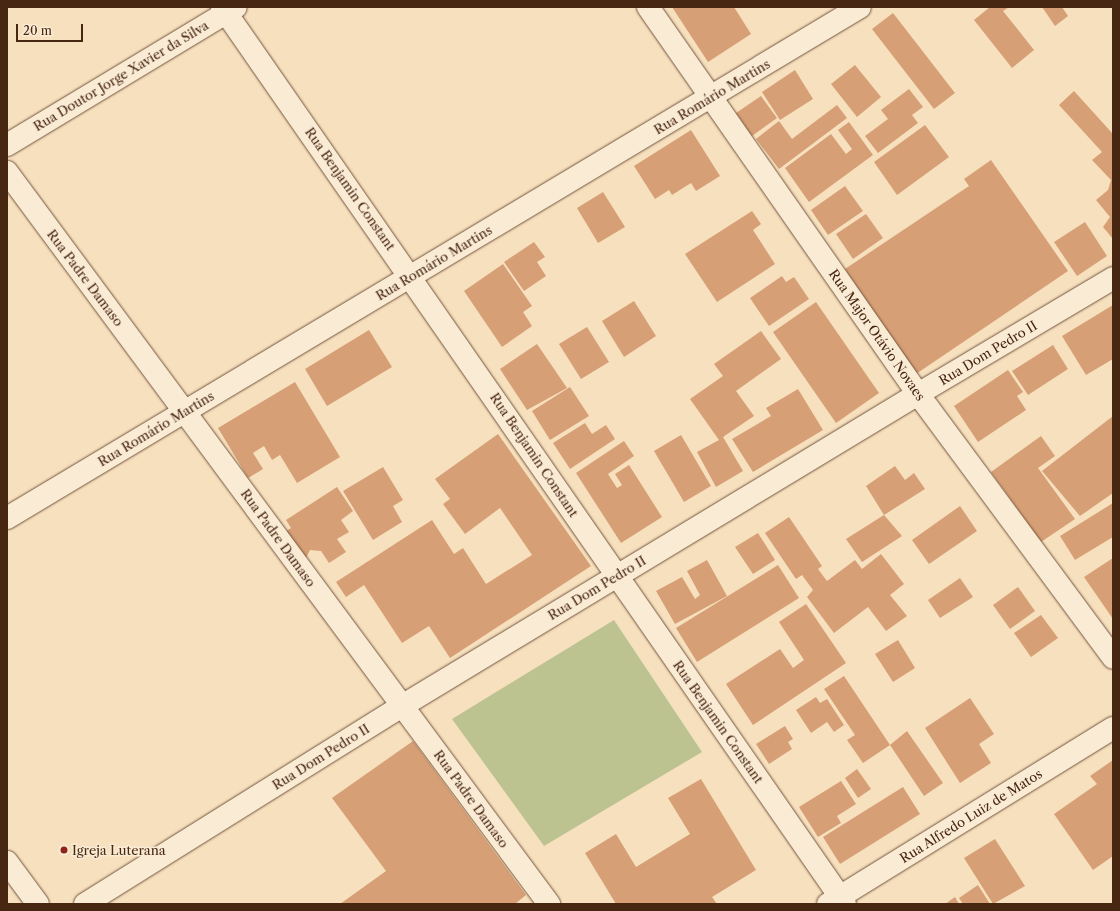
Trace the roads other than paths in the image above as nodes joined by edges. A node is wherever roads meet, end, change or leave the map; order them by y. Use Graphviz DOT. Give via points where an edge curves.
graph roads {
  1 [pos="648,7"];
  2 [pos="860,7"];
  3 [pos="228,9"];
  4 [pos="713,98"];
  5 [pos="7,145"];
  6 [pos="7,172"];
  7 [pos="412,277"];
  8 [pos="1113,278"];
  9 [pos="918,394"];
  10 [pos="184,412"];
  11 [pos="7,518"];
  12 [pos="616,576"];
  13 [pos="1113,658"];
  14 [pos="402,706"];
  15 [pos="1113,728"];
  16 [pos="7,862"];
  17 [pos="838,902"];
  18 [pos="38,904"];
  19 [pos="85,904"];
  20 [pos="549,904"];
  1 -- 4 [label="street, Rua Major Otávio Novaes"];
  2 -- 4 [label="street, Rua Romário Martins"];
  3 -- 5 [label="street, Rua Doutor Jorge Xavier da Silva"];
  3 -- 7 [label="street, Rua Benjamin Constant"];
  4 -- 7 [label="street, Rua Romário Martins"];
  4 -- 9 [label="street, Rua Major Otávio Novaes"];
  6 -- 10 [label="street, Rua Padre Damaso"];
  7 -- 10 [label="street, Rua Romário Martins"];
  7 -- 12 [label="street, Rua Benjamin Constant"];
  8 -- 9 [label="street, Rua Dom Pedro II"];
  9 -- 12 [label="street, Rua Dom Pedro II"];
  9 -- 13 [label="street, Rua Major Otávio Novaes"];
  10 -- 11 [label="street, Rua Romário Martins"];
  10 -- 14 [label="street, Rua Padre Damaso"];
  12 -- 14 [label="street, Rua Dom Pedro II"];
  12 -- 17 [label="street, Rua Benjamin Constant"];
  14 -- 19 [label="street, Rua Dom Pedro II"];
  14 -- 20 [label="street, Rua Padre Damaso"];
  15 -- 17 [label="street, Rua Alfredo Luiz de Matos"];
  16 -- 18 [label="street"];
}
